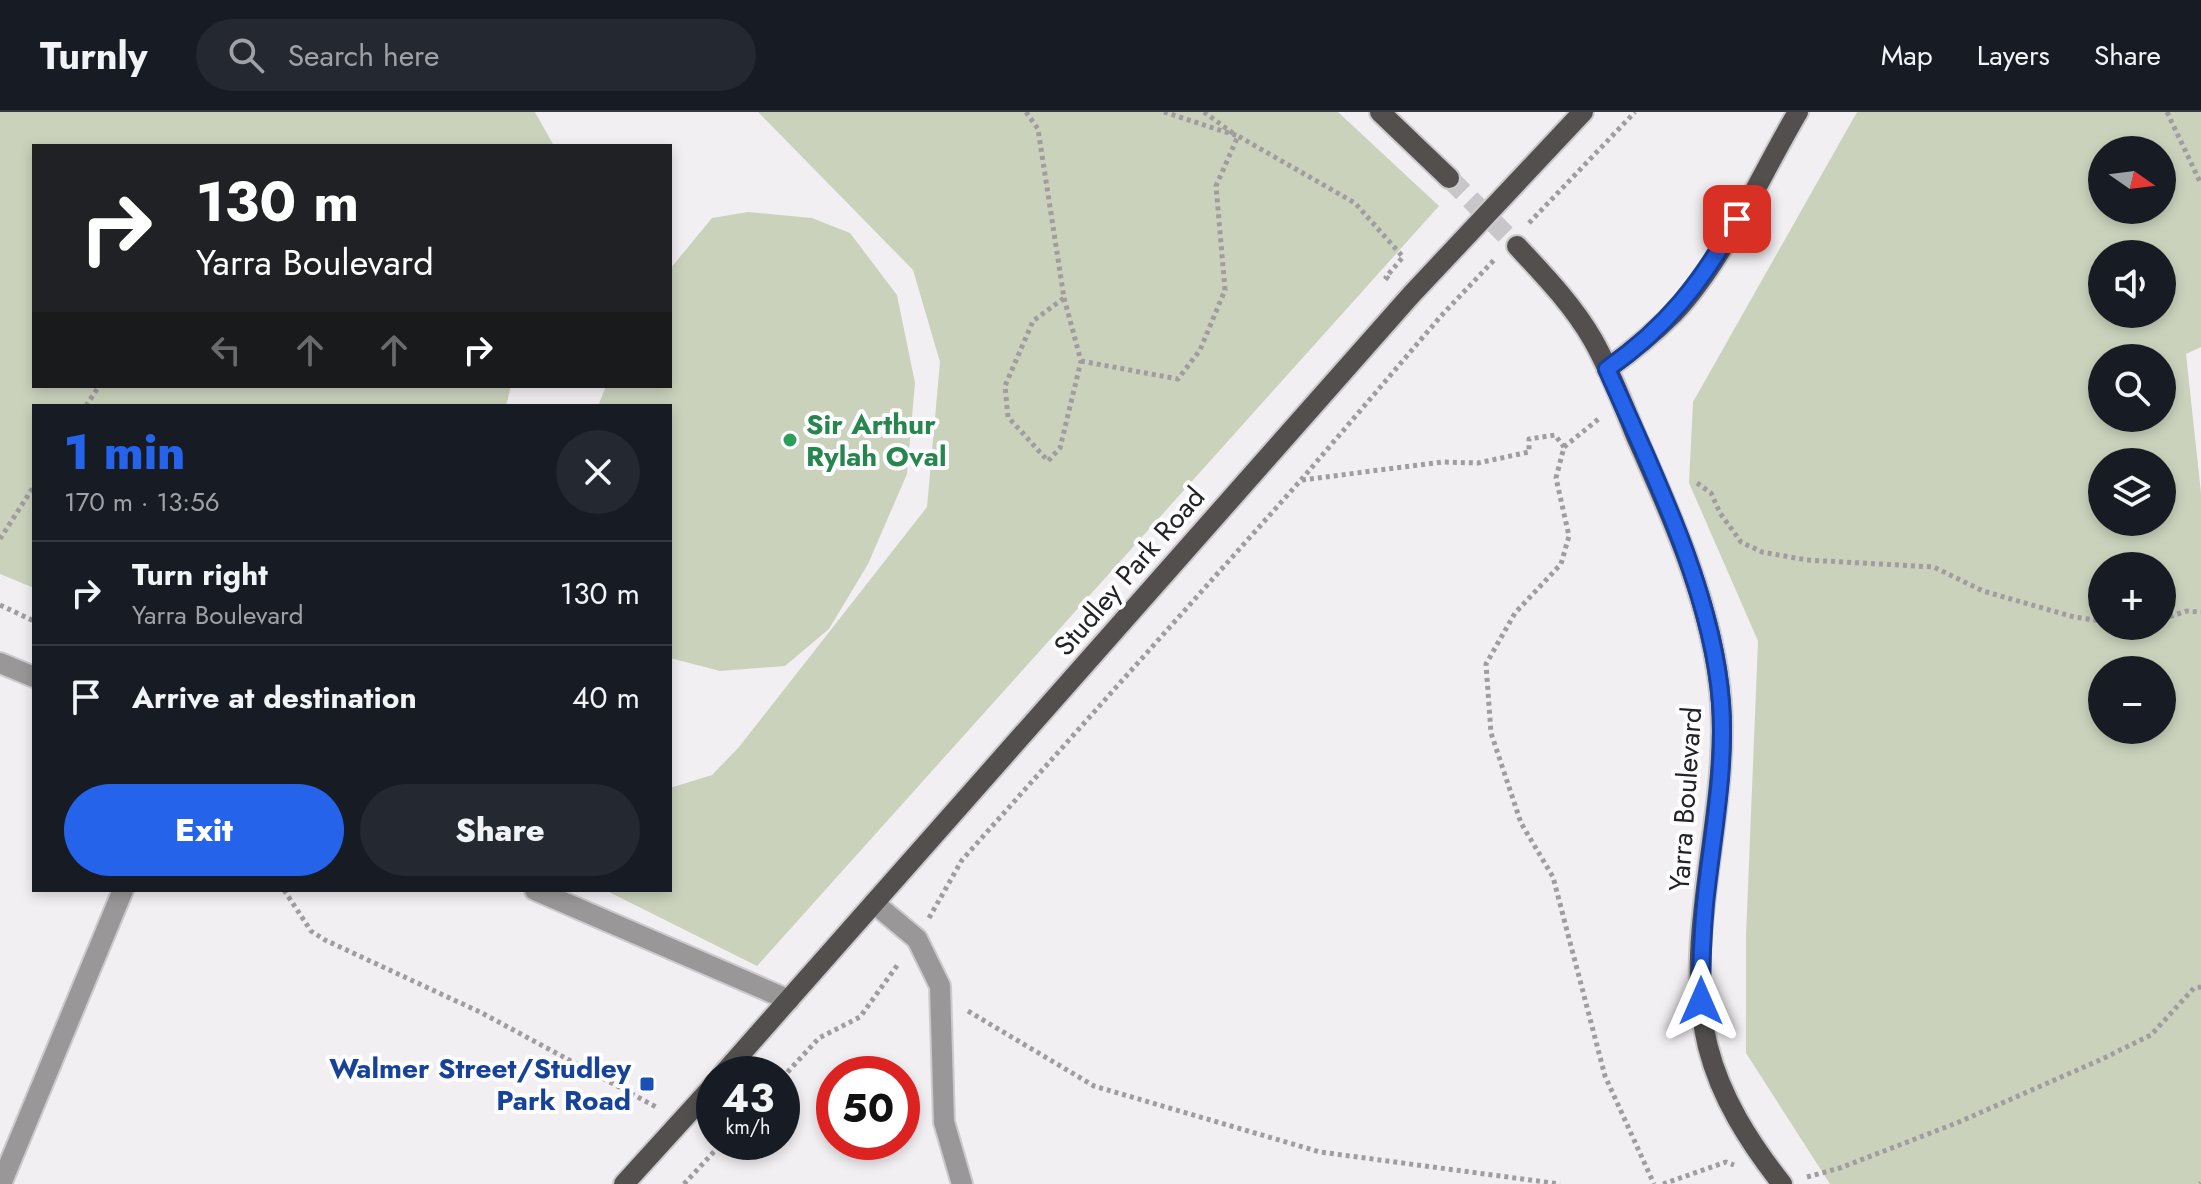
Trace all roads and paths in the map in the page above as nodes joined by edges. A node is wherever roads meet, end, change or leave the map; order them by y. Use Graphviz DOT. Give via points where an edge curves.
graph roads {
  1 [pos="1026,112"];
  2 [pos="1164,112"];
  3 [pos="1204,112"];
  4 [pos="1380,112"];
  5 [pos="1583,112"];
  6 [pos="1635,112"];
  7 [pos="1798,112"];
  8 [pos="2167,112"];
  9 [pos="1238,136"];
  10 [pos="1449,178"];
  11 [pos="2201,184"];
  12 [pos="1527,225"];
  13 [pos="1512,247"];
  14 [pos="1411,295"];
  15 [pos="1064,298"];
  16 [pos="1081,361"];
  17 [pos="1607,369"];
  18 [pos="1621,400"];
  19 [pos="1564,447"];
  20 [pos="1301,480"];
  21 [pos="1697,483"];
  22 [pos="32,489"];
  23 [pos="0,539"];
  24 [pos="0,605"];
  25 [pos="2201,612"];
  26 [pos="2176,615"];
  27 [pos="2088,619"];
  28 [pos="32,620"];
  29 [pos="0,663"];
  30 [pos="32,676"];
  31 [pos="122,892"];
  32 [pos="285,892"];
  33 [pos="540,892"];
  34 [pos="874,903"];
  35 [pos="917,939"];
  36 [pos="940,986"];
  37 [pos="2201,987"];
  38 [pos="789,1000"];
  39 [pos="739,1056"];
  40 [pos="800,1059"];
  41 [pos="696,1105"];
  42 [pos="682,1121"];
  43 [pos="706,1160"];
  44 [pos="1740,1167"];
  45 [pos="1,1184"];
  46 [pos="624,1184"];
  47 [pos="684,1184"];
  48 [pos="962,1184"];
  49 [pos="1560,1184"];
  50 [pos="1654,1184"];
  51 [pos="1663,1184"];
  52 [pos="1782,1184"];
  1 -- 15 [label="path" via="1038,129"];
  2 -- 9 [label="path"];
  3 -- 9 [label="path"];
  4 -- 10 [label="main road"];
  5 -- 14 [label="main road, Studley Park Road"];
  6 -- 12 [label="path"];
  7 -- 17 [label="main road" via="1695,286 1654,332"];
  8 -- 11 [label="path"];
  9 -- 14 [label="path" via="1355,203 1403,257 1386,277"];
  9 -- 16 [label="path" via="1216,186 1225,290 1200,350 1178,379"];
  13 -- 17 [label="main road, Yarra Boulevard" via="1561,294"];
  13 -- 20 [label="path" via="1441,316"];
  14 -- 34 [label="main road, Studley Park Road"];
  15 -- 16 [label="path"];
  15 -- 16 [label="path" via="1033,321 1005,386 1008,417 1048,461 1060,448"];
  17 -- 18 [label="main road, Yarra Boulevard"];
  18 -- 19 [label="path"];
  18 -- 52 [label="main road, Yarra Boulevard" via="1687,560 1716,656 1721,750 1701,963 1707,1045 1733,1111"];
  19 -- 20 [label="path" via="1555,435 1529,439 1529,452 1478,463 1442,462"];
  19 -- 50 [label="path" via="1556,478 1569,536 1561,564 1515,613 1486,664 1491,733 1521,823 1553,877 1605,1076"];
  20 -- 35 [label="path" via="962,860"];
  21 -- 27 [label="path" via="1711,493 1741,542 1762,552 1807,560 1934,567 1983,591"];
  22 -- 23 [label="path"];
  24 -- 28 [label="path"];
  25 -- 26 [label="path"];
  29 -- 30 [label="street"];
  31 -- 45 [label="street"];
  32 -- 42 [label="path" via="311,931 325,940 482,1013"];
  33 -- 38 [label="street"];
  34 -- 35 [label="street"];
  34 -- 38 [label="main road, Studley Park Road"];
  35 -- 36 [label="street"];
  35 -- 40 [label="path" via="860,1017 819,1038"];
  36 -- 48 [label="street" via="944,1122"];
  36 -- 49 [label="path" via="974,1016 1094,1086 1320,1152"];
  37 -- 52 [label="path" via="2194,988 2151,1035 2100,1060 1959,1122 1840,1168"];
  38 -- 39 [label="main road, Studley Park Road"];
  41 -- 42 [label="main road"];
  42 -- 46 [label="main road"];
  43 -- 47 [label="path"];
  44 -- 51 [label="path" via="1726,1162"];
}
